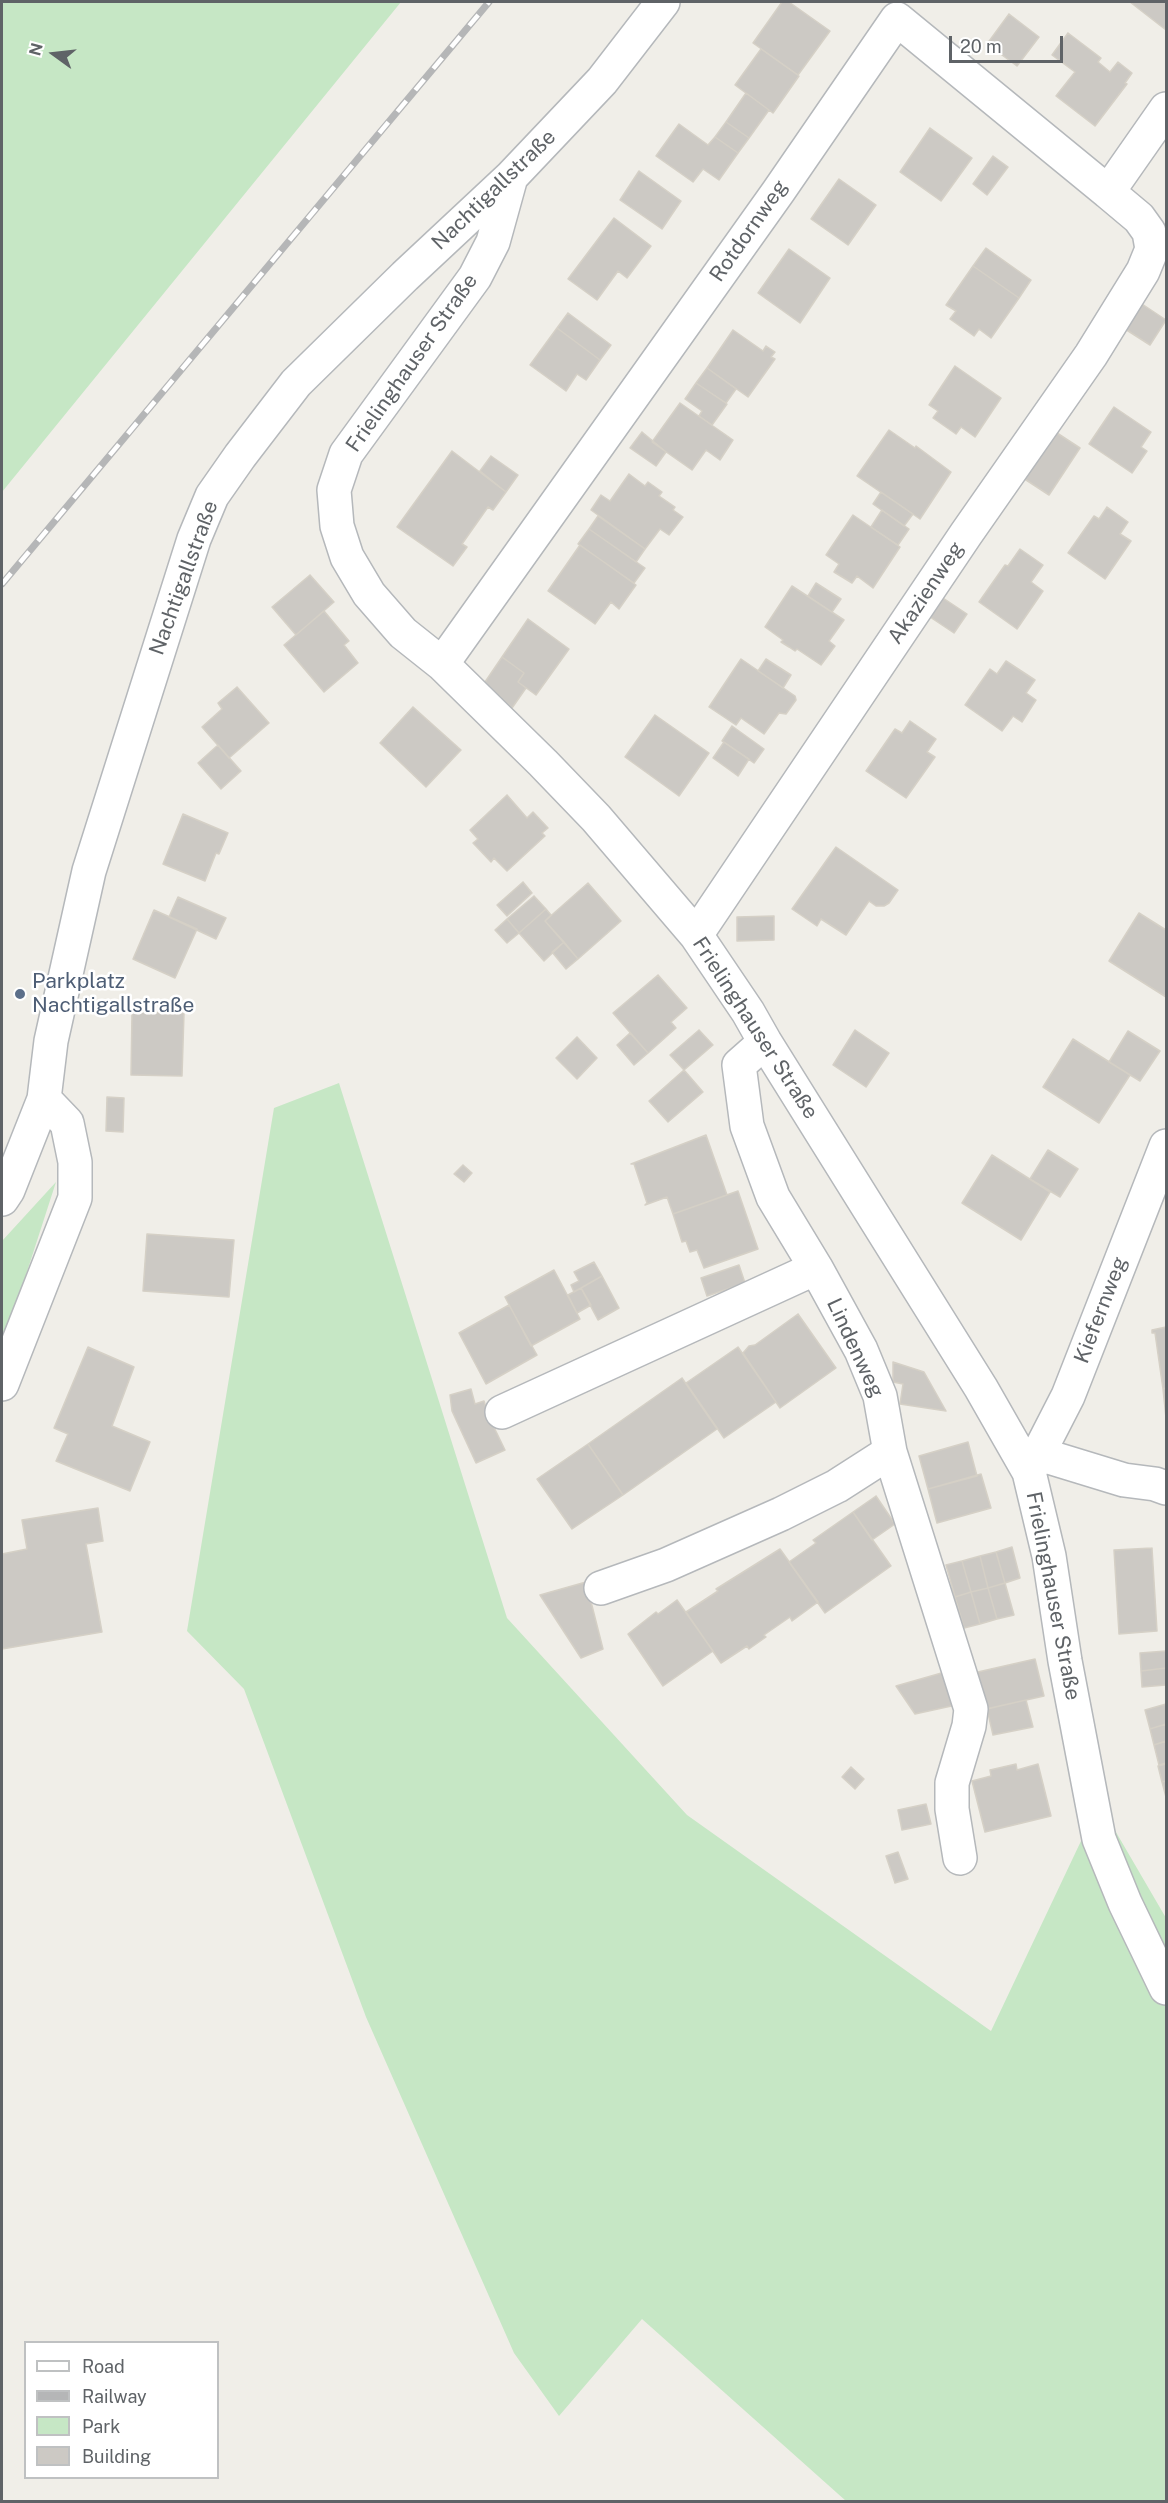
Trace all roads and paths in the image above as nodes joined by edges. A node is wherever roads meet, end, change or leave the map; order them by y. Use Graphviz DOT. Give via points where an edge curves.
graph roads {
  1 [pos="663,2"];
  2 [pos="1167,109"];
  3 [pos="511,177"];
  4 [pos="1108,192"];
  5 [pos="1159,239"];
  6 [pos="442,664"];
  7 [pos="696,935"];
  8 [pos="765,1042"];
  9 [pos="44,1099"];
  10 [pos="1167,1146"];
  11 [pos="2,1199"];
  12 [pos="816,1268"];
  13 [pos="2,1384"];
  14 [pos="502,1412"];
  15 [pos="890,1452"];
  16 [pos="1034,1463"];
  17 [pos="1167,1488"];
  18 [pos="601,1588"];
  19 [pos="960,1858"];
  20 [pos="1167,1988"];
  1 -- 3 [label="street, Nachtigallstraße" via="602,81"];
  2 -- 4 [label="street"];
  3 -- 6 [label="street, Frielinghauser Straße" via="493,242 475,277 346,454 334,490 336,526 346,557 369,594 403,633"];
  3 -- 9 [label="street, Nachtigallstraße" via="296,383 212,496 194,539 89,872 51,1041"];
  4 -- 5 [label="street, Akazienweg"];
  4 -- 6 [label="street, Rotdornweg" via="897,19"];
  5 -- 7 [label="street, Akazienweg" via="1091,355"];
  6 -- 7 [label="street, Frielinghauser Straße" via="588,810"];
  7 -- 8 [label="street, Frielinghauser Straße"];
  8 -- 12 [label="street, Lindenweg" via="739,1065 747,1126 773,1197"];
  8 -- 16 [label="street, Frielinghauser Straße" via="981,1388"];
  9 -- 11 [label="street, Nachtigallstraße"];
  9 -- 13 [label="street" via="67,1123 75,1162 75,1198"];
  10 -- 16 [label="street, Kiefernweg" via="1068,1396"];
  12 -- 14 [label="street"];
  12 -- 15 [label="street, Lindenweg" via="861,1350 880,1396"];
  15 -- 18 [label="street" via="837,1486 782,1514 666,1565"];
  15 -- 19 [label="street, Lindenweg" via="971,1709 952,1783"];
  16 -- 17 [label="street"];
  16 -- 20 [label="street, Frielinghauser Straße" via="1065,1661 1099,1839"];
}
